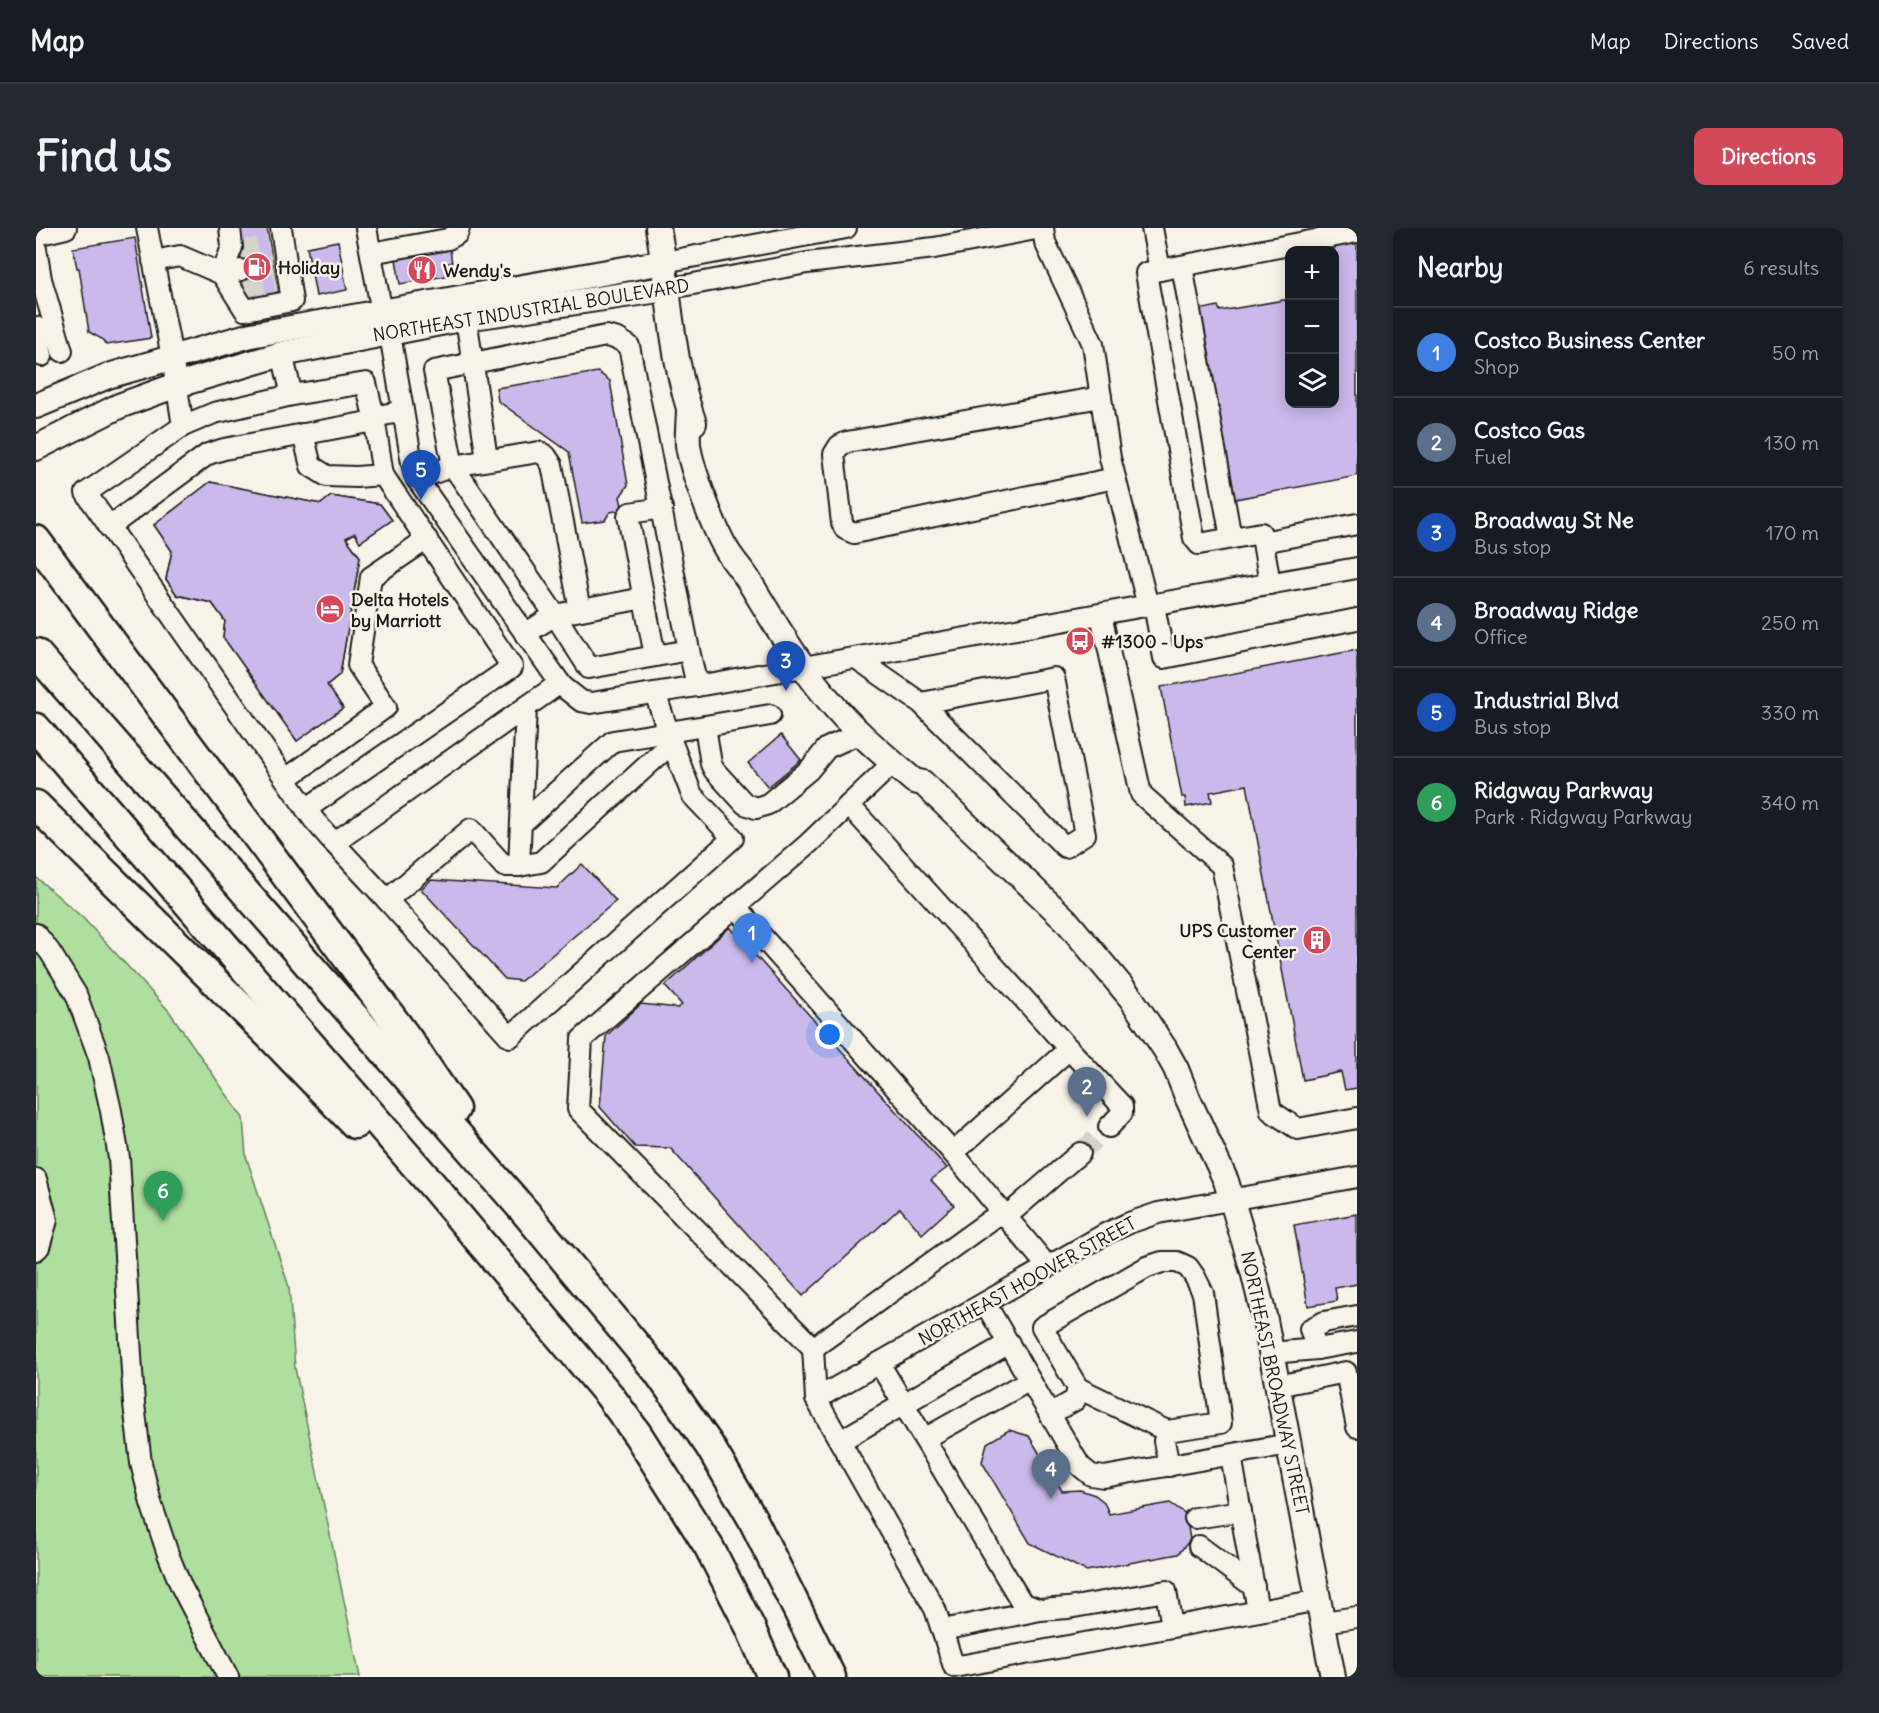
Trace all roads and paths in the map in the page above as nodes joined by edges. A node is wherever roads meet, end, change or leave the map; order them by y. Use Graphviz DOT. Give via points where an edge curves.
graph roads {
  1 [pos="66,228"];
  2 [pos="147,228"];
  3 [pos="230,228"];
  4 [pos="281,228"];
  5 [pos="366,228"];
  6 [pos="658,228"];
  7 [pos="846,228"];
  8 [pos="1042,228"];
  9 [pos="1152,228"];
  10 [pos="1357,232"];
  11 [pos="453,234"];
  12 [pos="36,235"];
  13 [pos="36,249"];
  14 [pos="380,252"];
  15 [pos="153,261"];
  16 [pos="664,262"];
  17 [pos="1182,266"];
  18 [pos="1160,270"];
  19 [pos="236,271"];
  20 [pos="666,289"];
  21 [pos="466,318"];
  22 [pos="386,321"];
  23 [pos="36,327"];
  24 [pos="62,351"];
  25 [pos="282,354"];
  26 [pos="42,356"];
  27 [pos="172,357"];
  28 [pos="473,364"];
  29 [pos="177,385"];
  30 [pos="292,395"];
  31 [pos="1101,397"];
  32 [pos="36,406"];
  33 [pos="403,411"];
  34 [pos="374,419"];
  35 [pos="183,426"];
  36 [pos="303,434"];
  37 [pos="36,448"];
  38 [pos="487,459"];
  39 [pos="453,466"];
  40 [pos="384,475"];
  41 [pos="1115,478"];
  42 [pos="417,479"];
  43 [pos="662,508"];
  44 [pos="1357,524"];
  45 [pos="109,527"];
  46 [pos="1231,538"];
  47 [pos="427,539"];
  48 [pos="36,540"];
  49 [pos="1263,542"];
  50 [pos="1357,568"];
  51 [pos="490,584"];
  52 [pos="1270,584"];
  53 [pos="644,598"];
  54 [pos="468,602"];
  55 [pos="1151,606"];
  56 [pos="580,610"];
  57 [pos="555,615"];
  58 [pos="1101,615"];
  59 [pos="1357,619"];
  60 [pos="525,634"];
  61 [pos="689,650"];
  62 [pos="36,653"];
  63 [pos="655,656"];
  64 [pos="856,658"];
  65 [pos="802,667"];
  66 [pos="560,683"];
  67 [pos="697,686"];
  68 [pos="655,693"];
  69 [pos="921,703"];
  70 [pos="526,707"];
  71 [pos="770,715"];
  72 [pos="705,726"];
  73 [pos="36,728"];
  74 [pos="860,733"];
  75 [pos="670,737"];
  76 [pos="893,763"];
  77 [pos="286,779"];
  78 [pos="36,805"];
  79 [pos="849,805"];
  80 [pos="306,808"];
  81 [pos="521,824"];
  82 [pos="334,843"];
  83 [pos="519,866"];
  84 [pos="387,900"];
  85 [pos="735,906"];
  86 [pos="36,934"];
  87 [pos="1069,1049"];
  88 [pos="1357,1118"];
  89 [pos="1109,1127"];
  90 [pos="953,1153"];
  91 [pos="1080,1153"];
  92 [pos="1357,1177"];
  93 [pos="36,1179"];
  94 [pos="1232,1200"];
  95 [pos="526,1213"];
  96 [pos="1005,1214"];
  97 [pos="36,1250"];
  98 [pos="1048,1267"];
  99 [pos="985,1303"];
  100 [pos="1357,1316"];
  101 [pos="1357,1342"];
  102 [pos="1009,1343"];
  103 [pos="813,1348"];
  104 [pos="1317,1349"];
  105 [pos="1271,1353"];
  106 [pos="879,1363"];
  107 [pos="1351,1371"];
  108 [pos="1030,1380"];
  109 [pos="1277,1386"];
  110 [pos="1078,1388"];
  111 [pos="609,1395"];
  112 [pos="816,1399"];
  113 [pos="904,1405"];
  114 [pos="1050,1414"];
  115 [pos="1357,1427"];
  116 [pos="1167,1431"];
  117 [pos="924,1439"];
  118 [pos="840,1442"];
  119 [pos="1289,1444"];
  120 [pos="1231,1455"];
  121 [pos="1169,1466"];
  122 [pos="1241,1511"];
  123 [pos="1195,1518"];
  124 [pos="1199,1546"];
  125 [pos="1254,1587"];
  126 [pos="1040,1610"];
  127 [pos="1258,1611"];
  128 [pos="1321,1611"];
  129 [pos="1357,1617"];
  130 [pos="1172,1627"];
  131 [pos="943,1630"];
  132 [pos="228,1677"];
  133 [pos="772,1677"];
  134 [pos="831,1677"];
  135 [pos="1334,1677"];
  1 -- 12 [label="street"];
  2 -- 15 [label="street"];
  3 -- 19 [label="street"];
  4 -- 19 [label="street" via="276,263 292,301 245,310"];
  5 -- 14 [label="street"];
  6 -- 16 [label="main road, NORTHEAST BROADWAY STREET"];
  7 -- 16 [label="street, NORTHEAST INDUSTRIAL BOULEVARD"];
  8 -- 20 [label="street, NORTHEAST INDUSTRIAL BOULEVARD" via="934,248 807,263"];
  8 -- 31 [label="street" via="1094,344"];
  9 -- 18 [label="street"];
  10 -- 17 [label="street"];
  11 -- 14 [label="street"];
  13 -- 24 [label="street"];
  14 -- 22 [label="street"];
  15 -- 19 [label="street" via="180,256"];
  15 -- 27 [label="street"];
  16 -- 20 [label="main road, NORTHEAST BROADWAY STREET"];
  16 -- 22 [label="main road, NORTHEAST INDUSTRIAL BOULEVARD"];
  17 -- 18 [label="street"];
  17 -- 46 [label="street"];
  18 -- 46 [label="street" via="1146,273 1194,538 1199,544"];
  20 -- 21 [label="main road, NORTHEAST INDUSTRIAL BOULEVARD"];
  20 -- 65 [label="main road, NORTHEAST BROADWAY STREET" via="689,408 749,580"];
  21 -- 22 [label="main road, NORTHEAST INDUSTRIAL BOULEVARD"];
  21 -- 28 [label="street"];
  22 -- 25 [label="main road, NORTHEAST INDUSTRIAL BOULEVARD"];
  22 -- 27 [label="main road, NORTHEAST INDUSTRIAL BOULEVARD" via="251,335"];
  22 -- 33 [label="street"];
  23 -- 26 [label="street"];
  25 -- 29 [label="main road, NORTHEAST INDUSTRIAL BOULEVARD"];
  25 -- 30 [label="street"];
  27 -- 29 [label="street"];
  27 -- 32 [label="main road, NORTHEAST INDUSTRIAL BOULEVARD" via="108,376"];
  28 -- 38 [label="street"];
  28 -- 39 [label="street" via="434,370"];
  28 -- 43 [label="street" via="606,336 629,346"];
  29 -- 35 [label="street"];
  29 -- 37 [label="main road, NORTHEAST INDUSTRIAL BOULEVARD" via="119,406"];
  30 -- 34 [label="street" via="366,382"];
  30 -- 35 [label="street" via="214,412"];
  31 -- 41 [label="street"];
  31 -- 41 [label="street" via="847,442 834,454 842,522 854,534"];
  33 -- 34 [label="street"];
  33 -- 42 [label="street"];
  34 -- 36 [label="street"];
  34 -- 40 [label="street"];
  35 -- 45 [label="street" via="86,493"];
  36 -- 40 [label="street" via="311,466 327,476"];
  36 -- 45 [label="street" via="208,454"];
  38 -- 39 [label="street"];
  38 -- 56 [label="street" via="539,452 552,465"];
  39 -- 42 [label="street"];
  39 -- 57 [label="street"];
  40 -- 47 [label="street"];
  41 -- 55 [label="street"];
  42 -- 51 [label="street"];
  43 -- 53 [label="street" via="628,516"];
  43 -- 61 [label="street"];
  44 -- 49 [label="street"];
  45 -- 77 [label="street"];
  46 -- 49 [label="street" via="1261,532"];
  47 -- 54 [label="street"];
  47 -- 77 [label="street" via="371,577 358,665 386,707"];
  48 -- 95 [label="highway" via="407,1038"];
  49 -- 52 [label="street"];
  50 -- 52 [label="street"];
  51 -- 54 [label="street"];
  51 -- 60 [label="street"];
  52 -- 55 [label="street"];
  53 -- 56 [label="street"];
  53 -- 63 [label="street"];
  54 -- 80 [label="street" via="512,667"];
  55 -- 58 [label="street"];
  55 -- 59 [label="street" via="1164,658"];
  56 -- 57 [label="street"];
  57 -- 60 [label="street"];
  57 -- 63 [label="street" via="589,668"];
  58 -- 64 [label="street"];
  58 -- 88 [label="street" via="1141,794 1222,866 1271,1111 1298,1129"];
  60 -- 66 [label="street"];
  61 -- 63 [label="street"];
  61 -- 67 [label="street"];
  62 -- 95 [label="highway"];
  64 -- 65 [label="street"];
  64 -- 69 [label="street"];
  65 -- 67 [label="street"];
  65 -- 74 [label="main road, NORTHEAST BROADWAY STREET"];
  66 -- 68 [label="street" via="581,701 591,703"];
  66 -- 70 [label="street"];
  67 -- 68 [label="street"];
  68 -- 75 [label="street"];
  69 -- 69 [label="street" via="1065,847 1085,834 1054,678"];
  70 -- 81 [label="street"];
  70 -- 82 [label="street"];
  71 -- 72 [label="street"];
  72 -- 74 [label="street" via="714,770 745,804 756,808 768,804 810,770 827,748"];
  72 -- 75 [label="street"];
  73 -- 111 [label="highway"];
  74 -- 76 [label="main road, NORTHEAST BROADWAY STREET"];
  75 -- 81 [label="street" via="613,741"];
  75 -- 83 [label="street" via="541,862"];
  75 -- 84 [label="street" via="692,795 733,838 510,1037"];
  76 -- 79 [label="street"];
  76 -- 94 [label="main road, NORTHEAST BROADWAY STREET" via="914,781 923,783 1065,919 1131,998 1176,1069"];
  77 -- 80 [label="street"];
  78 -- 111 [label="highway" via="273,1039"];
  79 -- 85 [label="street"];
  79 -- 87 [label="street"];
  80 -- 82 [label="street"];
  81 -- 83 [label="street"];
  82 -- 84 [label="street"];
  83 -- 84 [label="street" via="504,866 471,829"];
  85 -- 90 [label="street"];
  85 -- 103 [label="street" via="582,1039 578,1109"];
  86 -- 132 [label="street" via="80,1004 99,1056 111,1111 119,1158 134,1404 141,1463 151,1503 181,1586"];
  87 -- 89 [label="street" via="1122,1106 1122,1113"];
  87 -- 90 [label="street"];
  90 -- 96 [label="street"];
  91 -- 96 [label="street"];
  92 -- 94 [label="street, NORTHEAST HOOVER STREET"];
  93 -- 97 [label="street" via="47,1220"];
  94 -- 98 [label="street, NORTHEAST HOOVER STREET" via="1158,1213 1129,1223"];
  94 -- 105 [label="main road, NORTHEAST BROADWAY STREET"];
  95 -- 134 [label="highway" via="658,1372 709,1445 752,1518"];
  96 -- 98 [label="street"];
  96 -- 103 [label="street"];
  98 -- 99 [label="street, NORTHEAST HOOVER STREET"];
  99 -- 102 [label="street"];
  99 -- 106 [label="street, NORTHEAST HOOVER STREET"];
  100 -- 104 [label="street" via="1324,1322 1310,1329"];
  101 -- 104 [label="street"];
  102 -- 108 [label="street"];
  102 -- 113 [label="street"];
  103 -- 112 [label="street"];
  104 -- 105 [label="street"];
  105 -- 109 [label="main road, NORTHEAST BROADWAY STREET"];
  106 -- 112 [label="street, NORTHEAST HOOVER STREET"];
  106 -- 113 [label="street"];
  107 -- 109 [label="street"];
  107 -- 115 [label="street"];
  108 -- 114 [label="street"];
  108 -- 117 [label="street"];
  109 -- 119 [label="main road, NORTHEAST BROADWAY STREET"];
  110 -- 114 [label="street" via="1075,1400"];
  110 -- 116 [label="street"];
  110 -- 116 [label="street" via="1042,1327 1147,1267 1168,1261 1188,1267 1203,1293 1221,1423"];
  111 -- 133 [label="highway" via="709,1547"];
  112 -- 118 [label="street"];
  113 -- 117 [label="street"];
  113 -- 118 [label="street"];
  114 -- 121 [label="street" via="1080,1466 1091,1475 1104,1477"];
  116 -- 121 [label="street" via="1164,1441"];
  117 -- 126 [label="street" via="1022,1603"];
  118 -- 131 [label="street" via="935,1609"];
  119 -- 120 [label="street"];
  119 -- 128 [label="main road, NORTHEAST BROADWAY STREET"];
  120 -- 121 [label="street"];
  120 -- 122 [label="street"];
  122 -- 123 [label="street"];
  122 -- 125 [label="street"];
  124 -- 125 [label="street"];
  125 -- 127 [label="street"];
  126 -- 130 [label="street" via="1166,1591"];
  126 -- 131 [label="street"];
  127 -- 128 [label="street"];
  127 -- 130 [label="street"];
  128 -- 129 [label="street"];
  128 -- 135 [label="main road, NORTHEAST BROADWAY STREET"];
  130 -- 131 [label="street" via="954,1667"];
}
